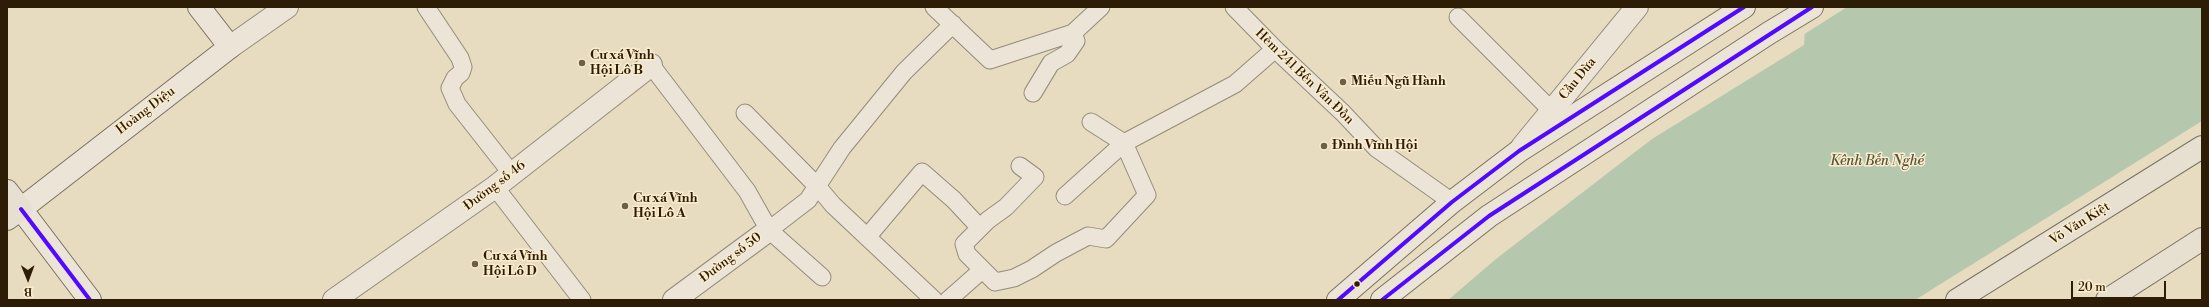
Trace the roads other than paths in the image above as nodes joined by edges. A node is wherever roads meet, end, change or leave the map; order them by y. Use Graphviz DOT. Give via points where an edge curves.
graph roads {
  1 [pos="199,7"];
  2 [pos="287,7"];
  3 [pos="426,7"];
  4 [pos="934,7"];
  5 [pos="1101,7"];
  6 [pos="1234,7"];
  7 [pos="1637,7"];
  8 [pos="1744,7"];
  9 [pos="1812,7"];
  10 [pos="1458,17"];
  11 [pos="953,24"];
  12 [pos="1073,33"];
  13 [pos="230,47"];
  14 [pos="1275,49"];
  15 [pos="650,65"];
  16 [pos="1033,93"];
  17 [pos="1552,110"];
  18 [pos="745,112"];
  19 [pos="1091,122"];
  20 [pos="1124,143"];
  21 [pos="2202,147"];
  22 [pos="1519,151"];
  23 [pos="1020,166"];
  24 [pos="503,180"];
  25 [pos="817,186"];
  26 [pos="7,191"];
  27 [pos="1065,196"];
  28 [pos="1452,202"];
  29 [pos="14,214"];
  30 [pos="980,228"];
  31 [pos="769,230"];
  32 [pos="868,236"];
  33 [pos="2202,239"];
  34 [pos="982,270"];
  35 [pos="822,277"];
  36 [pos="924,297"];
  37 [pos="90,300"];
  38 [pos="334,300"];
  39 [pos="582,300"];
  40 [pos="674,300"];
  41 [pos="948,300"];
  42 [pos="1338,300"];
  43 [pos="1382,300"];
  44 [pos="1957,300"];
  45 [pos="2107,300"];
  1 -- 13 [label="main road"];
  2 -- 13 [label="main road, Hoàng Diệu"];
  3 -- 24 [label="lane" via="463,66 450,88 457,104"];
  4 -- 11 [label="lane"];
  5 -- 12 [label="lane"];
  6 -- 14 [label="lane, Hẻm 241 Bến Vân Đồn"];
  7 -- 17 [label="main road, Cầu Dừa"];
  8 -- 22 [label="main road"];
  9 -- 43 [label="main road" via="1490,216"];
  10 -- 17 [label="lane"];
  11 -- 12 [label="lane" via="990,60"];
  11 -- 25 [label="lane" via="904,72 842,148"];
  12 -- 16 [label="lane" via="1076,41 1068,54 1051,62"];
  13 -- 29 [label="main road, Hoàng Diệu"];
  14 -- 20 [label="lane" via="1235,84"];
  14 -- 28 [label="lane, Hẻm 241 Bến Vân Đồn" via="1376,148"];
  15 -- 24 [label="main road, Đường số 46"];
  15 -- 31 [label="lane" via="747,191"];
  17 -- 22 [label="main road, Cầu Dừa"];
  18 -- 25 [label="lane"];
  19 -- 20 [label="lane"];
  20 -- 27 [label="lane"];
  20 -- 34 [label="lane" via="1147,195 1106,239 1088,236 1014,278 995,282"];
  21 -- 44 [label="main road, Võ Văn Kiệt"];
  22 -- 28 [label="main road"];
  23 -- 30 [label="lane" via="1035,177 1006,207"];
  24 -- 38 [label="main road, Đường số 46"];
  24 -- 39 [label="lane"];
  25 -- 31 [label="lane" via="808,200"];
  25 -- 32 [label="lane" via="833,205"];
  26 -- 29 [label="main road"];
  28 -- 42 [label="main road"];
  29 -- 37 [label="main road"];
  30 -- 32 [label="lane" via="954,200 922,172"];
  30 -- 34 [label="lane" via="964,244 966,254"];
  31 -- 35 [label="lane"];
  31 -- 40 [label="main road, Đường số 50"];
  32 -- 36 [label="lane"];
  33 -- 45 [label="main road"];
  34 -- 41 [label="lane"];
}
